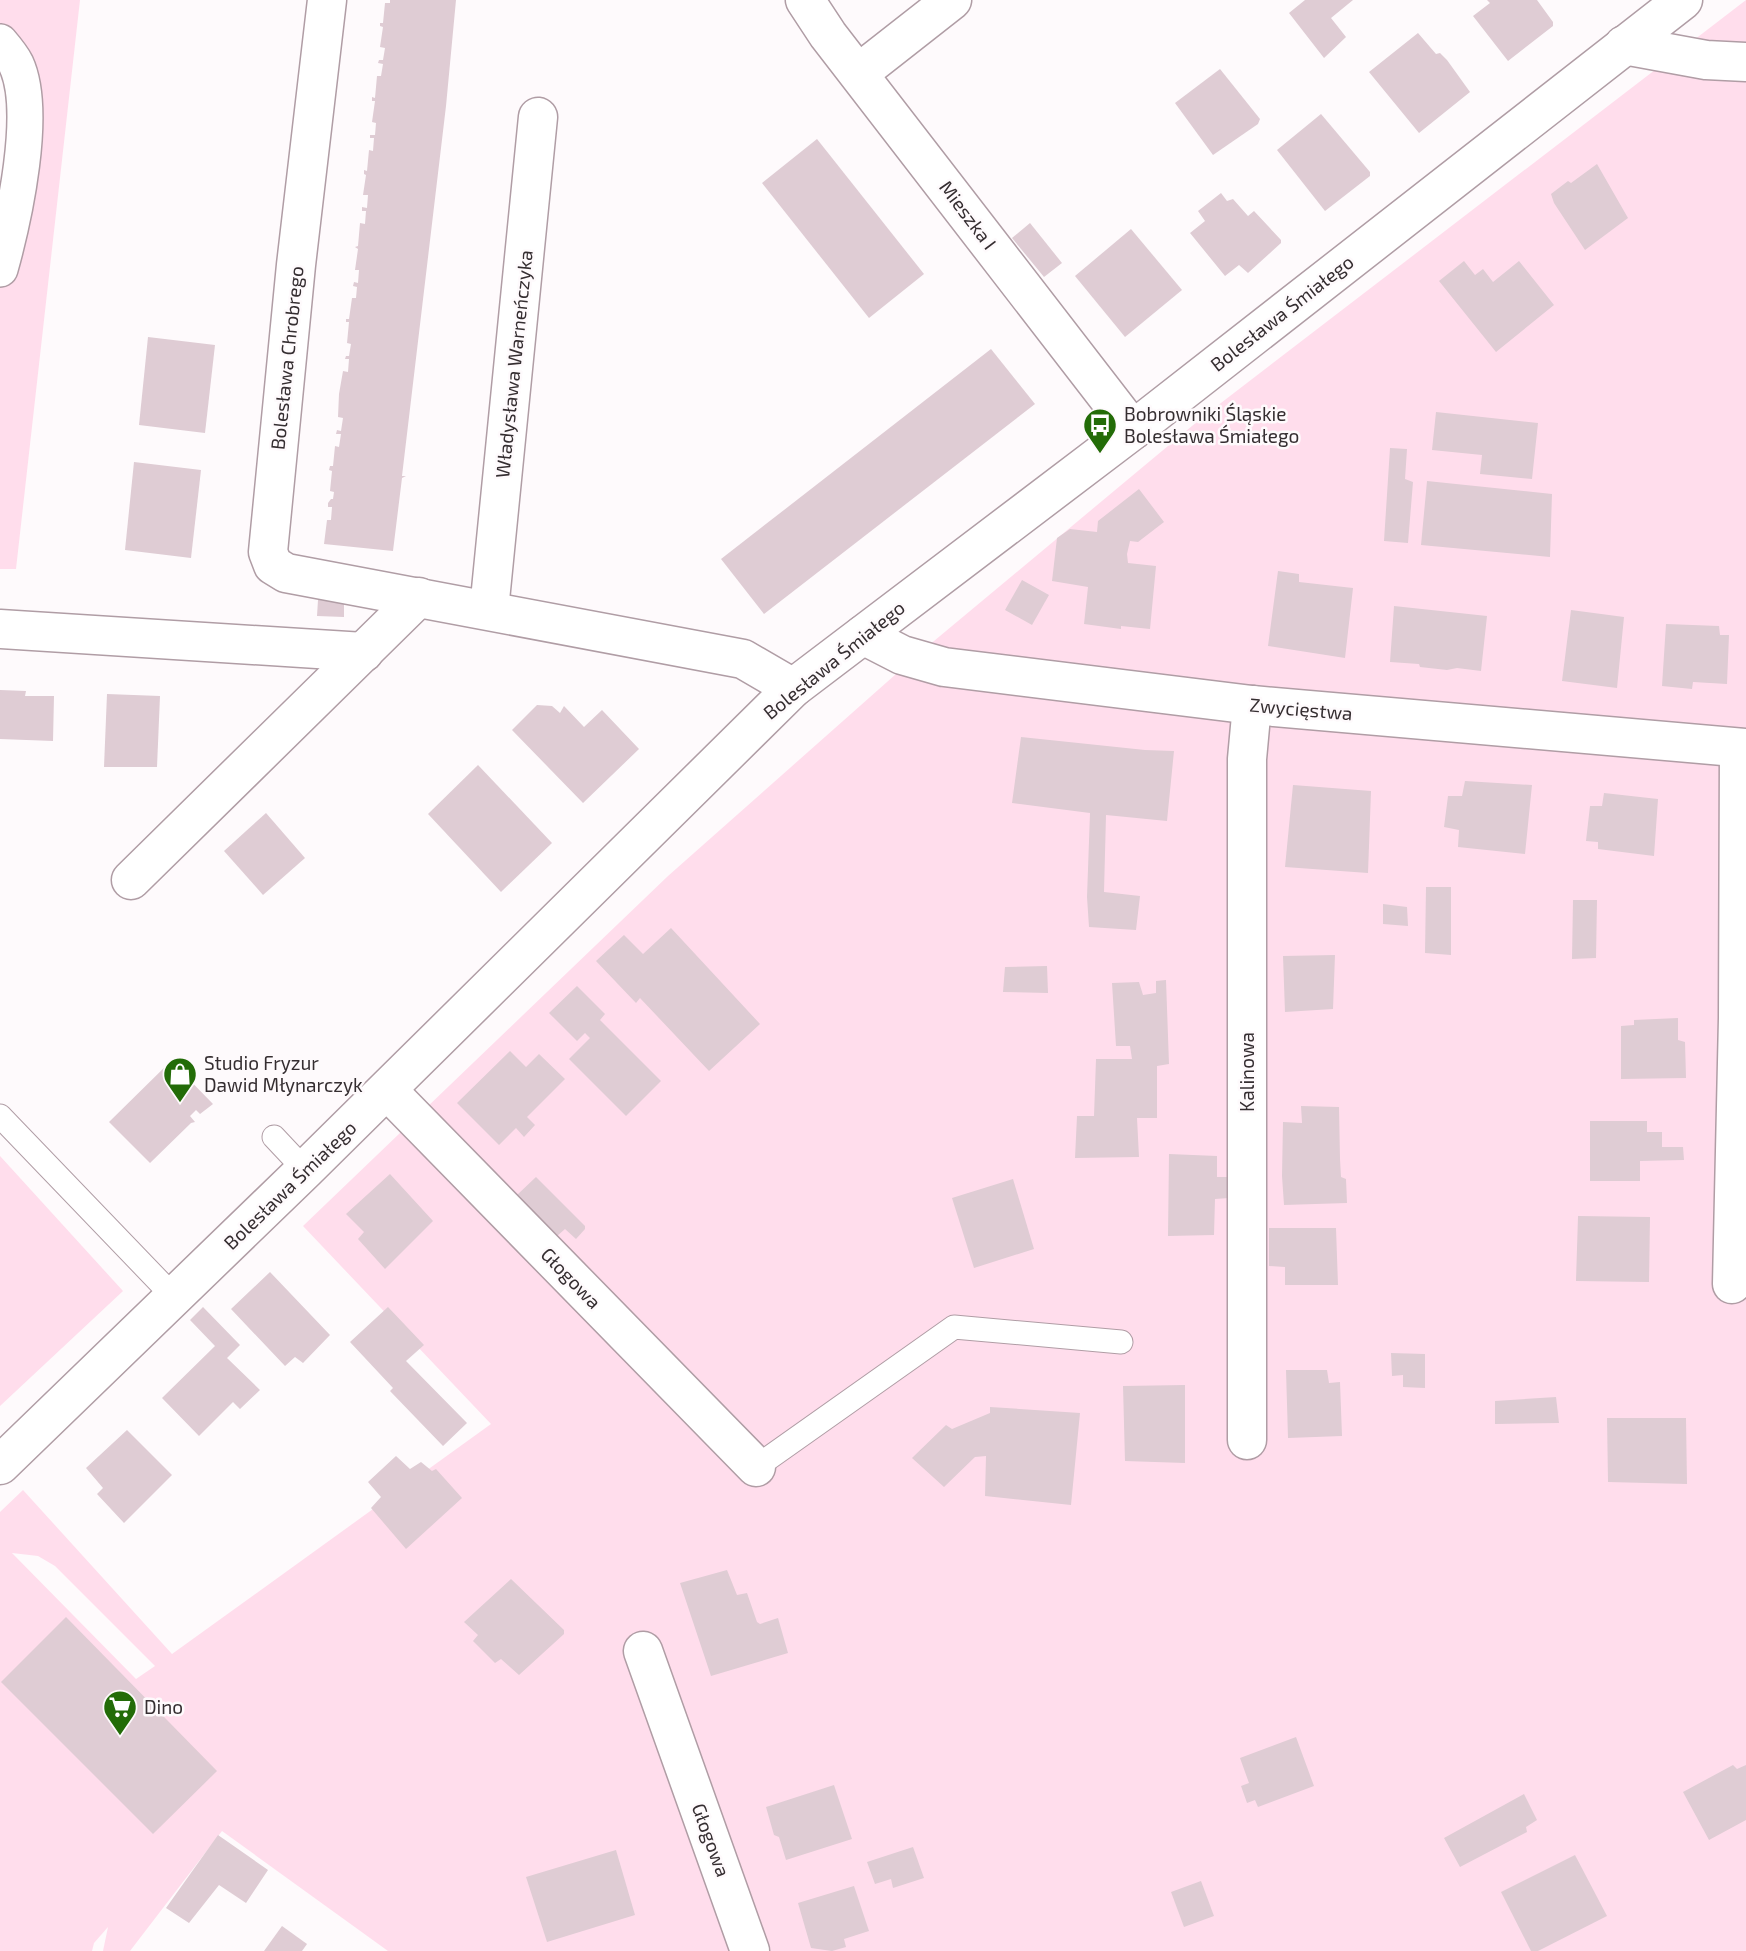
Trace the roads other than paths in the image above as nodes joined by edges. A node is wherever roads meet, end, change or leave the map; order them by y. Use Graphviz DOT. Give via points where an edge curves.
graph roads {
  1 [pos="327,0"];
  2 [pos="805,0"];
  3 [pos="952,0"];
  4 [pos="1683,0"];
  5 [pos="0,42"];
  6 [pos="1623,46"];
  7 [pos="1746,62"];
  8 [pos="859,73"];
  9 [pos="538,117"];
  10 [pos="0,268"];
  11 [pos="1133,430"];
  12 [pos="419,597"];
  13 [pos="489,610"];
  14 [pos="0,629"];
  15 [pos="863,635"];
  16 [pos="364,652"];
  17 [pos="793,688"];
  18 [pos="1252,705"];
  19 [pos="1742,748"];
  20 [pos="131,880"];
  21 [pos="1742,1018"];
  22 [pos="387,1090"];
  23 [pos="0,1116"];
  24 [pos="274,1137"];
  25 [pos="306,1170"];
  26 [pos="1732,1284"];
  27 [pos="175,1298"];
  28 [pos="1121,1342"];
  29 [pos="1247,1440"];
  30 [pos="0,1465"];
  31 [pos="755,1466"];
  32 [pos="643,1651"];
  33 [pos="750,1951"];
  1 -- 12 [label="street, Bolesława Chrobrego" via="268,552 273,565 286,573"];
  2 -- 8 [label="street, Mieszka I"];
  3 -- 8 [label="street"];
  4 -- 6 [label="street, Bolesława Śmiałego"];
  5 -- 10 [label="street" via="17,65 24,137"];
  6 -- 7 [label="street"];
  6 -- 11 [label="street, Bolesława Śmiałego"];
  8 -- 11 [label="street, Mieszka I"];
  9 -- 13 [label="street, Władysława Warneńczyka"];
  11 -- 15 [label="street, Bolesława Śmiałego"];
  12 -- 13 [label="street, Bolesława Chrobrego"];
  12 -- 16 [label="street"];
  13 -- 17 [label="street, Bolesława Chrobrego" via="743,659"];
  14 -- 16 [label="street"];
  15 -- 17 [label="street, Bolesława Śmiałego"];
  15 -- 18 [label="street, Zwycięstwa" via="902,655 944,667"];
  16 -- 20 [label="street"];
  17 -- 22 [label="street, Bolesława Śmiałego"];
  18 -- 19 [label="street, Zwycięstwa"];
  18 -- 29 [label="street, Kalinowa" via="1247,759"];
  19 -- 21 [label="street"];
  21 -- 26 [label="street"];
  22 -- 25 [label="street, Bolesława Śmiałego"];
  22 -- 31 [label="street, Głogowa"];
  23 -- 27 [label="lane"];
  24 -- 25 [label="lane"];
  25 -- 27 [label="street, Bolesława Śmiałego"];
  27 -- 30 [label="street, Bolesława Śmiałego"];
  28 -- 31 [label="lane" via="954,1327"];
  32 -- 33 [label="street, Głogowa"];
}
